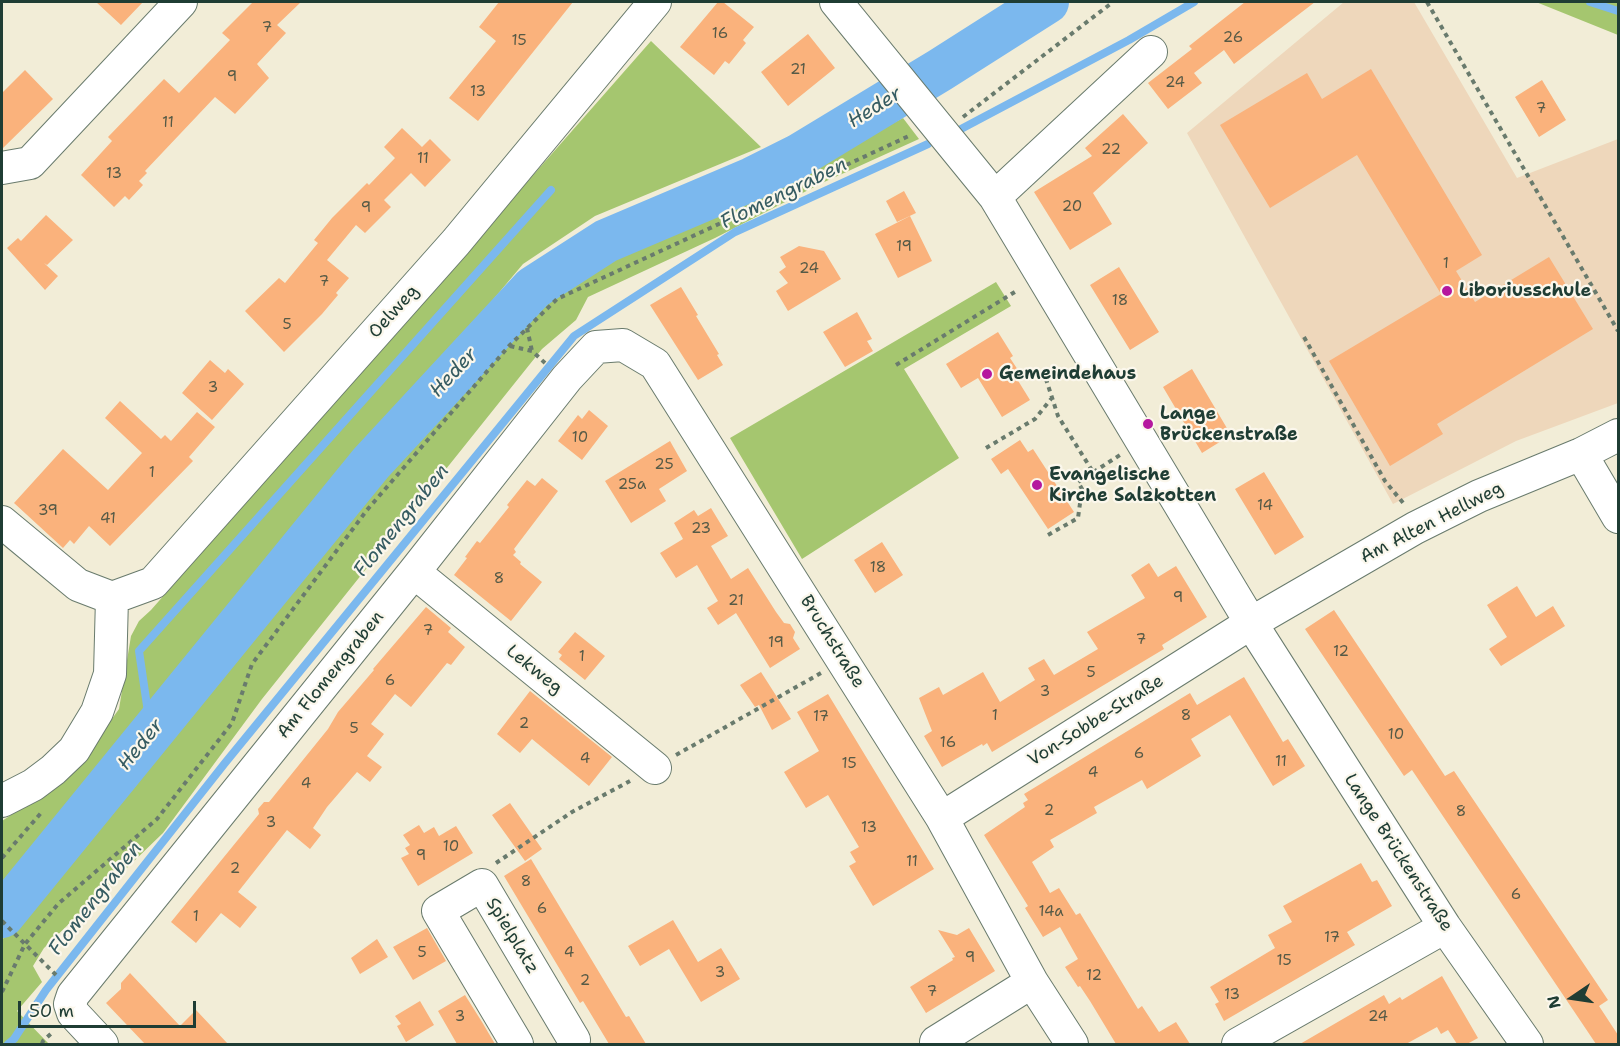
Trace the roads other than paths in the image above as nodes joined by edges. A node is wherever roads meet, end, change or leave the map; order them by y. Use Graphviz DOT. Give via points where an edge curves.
graph roads {
  1 [pos="181,2"];
  2 [pos="656,2"];
  3 [pos="836,2"];
  4 [pos="1151,52"];
  5 [pos="2,168"];
  6 [pos="995,197"];
  7 [pos="596,347"];
  8 [pos="1618,435"];
  9 [pos="1581,454"];
  10 [pos="1610,483"];
  11 [pos="1618,517"];
  12 [pos="2,522"];
  13 [pos="414,572"];
  14 [pos="112,598"];
  15 [pos="1251,623"];
  16 [pos="655,768"];
  17 [pos="2,801"];
  18 [pos="942,818"];
  19 [pos="1445,927"];
  20 [pos="1032,982"];
  21 [pos="572,1043"];
  22 [pos="102,1044"];
  23 [pos="517,1044"];
  24 [pos="938,1044"];
  25 [pos="1072,1044"];
  26 [pos="1238,1044"];
  27 [pos="1527,1044"];
  1 -- 5 [label="street" via="30,162"];
  2 -- 14 [label="street, Oelweg" via="456,242 153,584"];
  3 -- 6 [label="street, Lange Brückenstraße"];
  4 -- 6 [label="street"];
  6 -- 15 [label="street, Lange Brückenstraße"];
  7 -- 13 [label="street, Am Flomengraben" via="567,378"];
  7 -- 18 [label="street, Bruchstraße" via="623,345 655,364"];
  8 -- 9 [label="street, Am Alten Hellweg"];
  9 -- 10 [label="street"];
  9 -- 15 [label="street, Am Alten Hellweg" via="1423,524"];
  10 -- 11 [label="street"];
  12 -- 14 [label="street" via="78,585"];
  13 -- 16 [label="street, Lekweg"];
  13 -- 22 [label="street, Am Flomengraben" via="73,995 66,992 73,1013"];
  14 -- 17 [label="street" via="110,674 97,712 74,750 53,770"];
  15 -- 18 [label="street, Von-Sobbe-Straße"];
  15 -- 19 [label="street, Lange Brückenstraße"];
  18 -- 20 [label="street, Bruchstraße"];
  19 -- 26 [label="street"];
  19 -- 27 [label="street, Lange Brückenstraße"];
  20 -- 24 [label="street"];
  20 -- 25 [label="street, Bruchstraße"];
  21 -- 23 [label="street, Spielplatz" via="482,885 438,910"];
}
